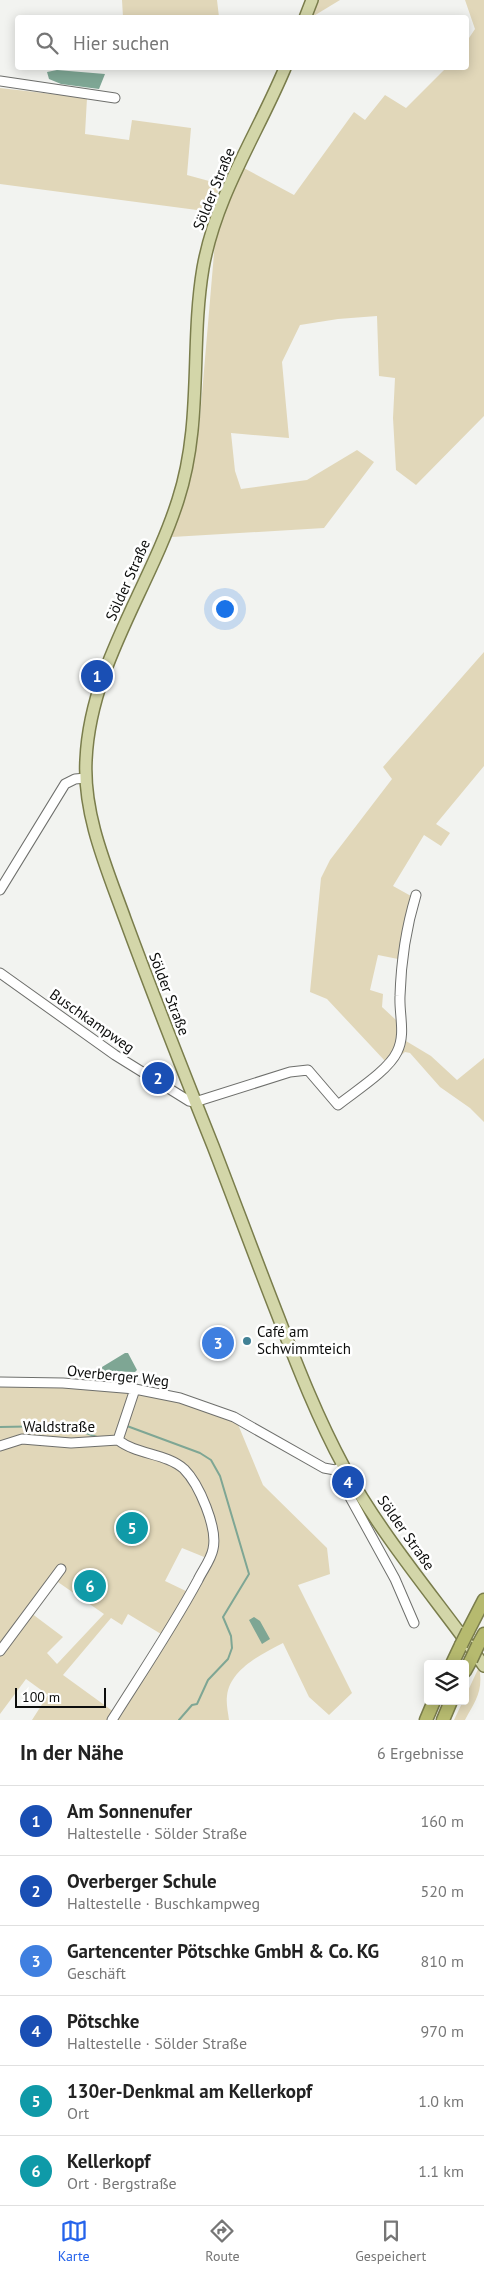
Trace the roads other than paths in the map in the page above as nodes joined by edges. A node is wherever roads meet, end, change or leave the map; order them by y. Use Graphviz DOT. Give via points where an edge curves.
graph roads {
  1 [pos="312,0"];
  2 [pos="306,15"];
  3 [pos="284,70"];
  4 [pos="0,82"];
  5 [pos="115,98"];
  6 [pos="86,778"];
  7 [pos="0,890"];
  8 [pos="416,894"];
  9 [pos="0,973"];
  10 [pos="195,1102"];
  11 [pos="0,1382"];
  12 [pos="135,1389"];
  13 [pos="118,1440"];
  14 [pos="0,1446"];
  15 [pos="339,1468"];
  16 [pos="60,1569"];
  17 [pos="484,1600"];
  18 [pos="414,1623"];
  19 [pos="481,1640"];
  20 [pos="0,1651"];
  21 [pos="454,1660"];
  22 [pos="469,1663"];
  23 [pos="484,1666"];
  24 [pos="432,1705"];
  25 [pos="449,1705"];
  26 [pos="112,1720"];
  27 [pos="426,1720"];
  28 [pos="443,1720"];
  1 -- 2 [label="main road"];
  3 -- 6 [label="main road, Sölder Straße" via="233,173 211,232 198,314 196,402 179,498 102,678 90,720"];
  4 -- 5 [label="street"];
  6 -- 7 [label="street" via="65,784"];
  6 -- 10 [label="main road, Sölder Straße" via="93,825 103,859"];
  8 -- 10 [label="street" via="407,924 402,961 402,1038 397,1053 385,1067 338,1105 308,1070 290,1072"];
  9 -- 10 [label="street, Buschkampweg" via="115,1055 179,1097"];
  10 -- 15 [label="main road, Sölder Straße"];
  11 -- 12 [label="street, Overberger Weg"];
  12 -- 13 [label="street"];
  12 -- 15 [label="street, Overberger Weg" via="180,1398 234,1417 324,1468"];
  13 -- 14 [label="street, Waldstraße" via="71,1443 22,1439"];
  13 -- 26 [label="street" via="126,1446 168,1460 182,1468 195,1482 213,1532 213,1550 191,1593"];
  15 -- 18 [label="street"];
  15 -- 23 [label="main road, Sölder Straße"];
  16 -- 20 [label="street"];
  17 -- 21 [label="highway, bridge"];
  19 -- 22 [label="highway, bridge"];
  24 -- 27 [label="highway"];
  25 -- 28 [label="highway"];
}
